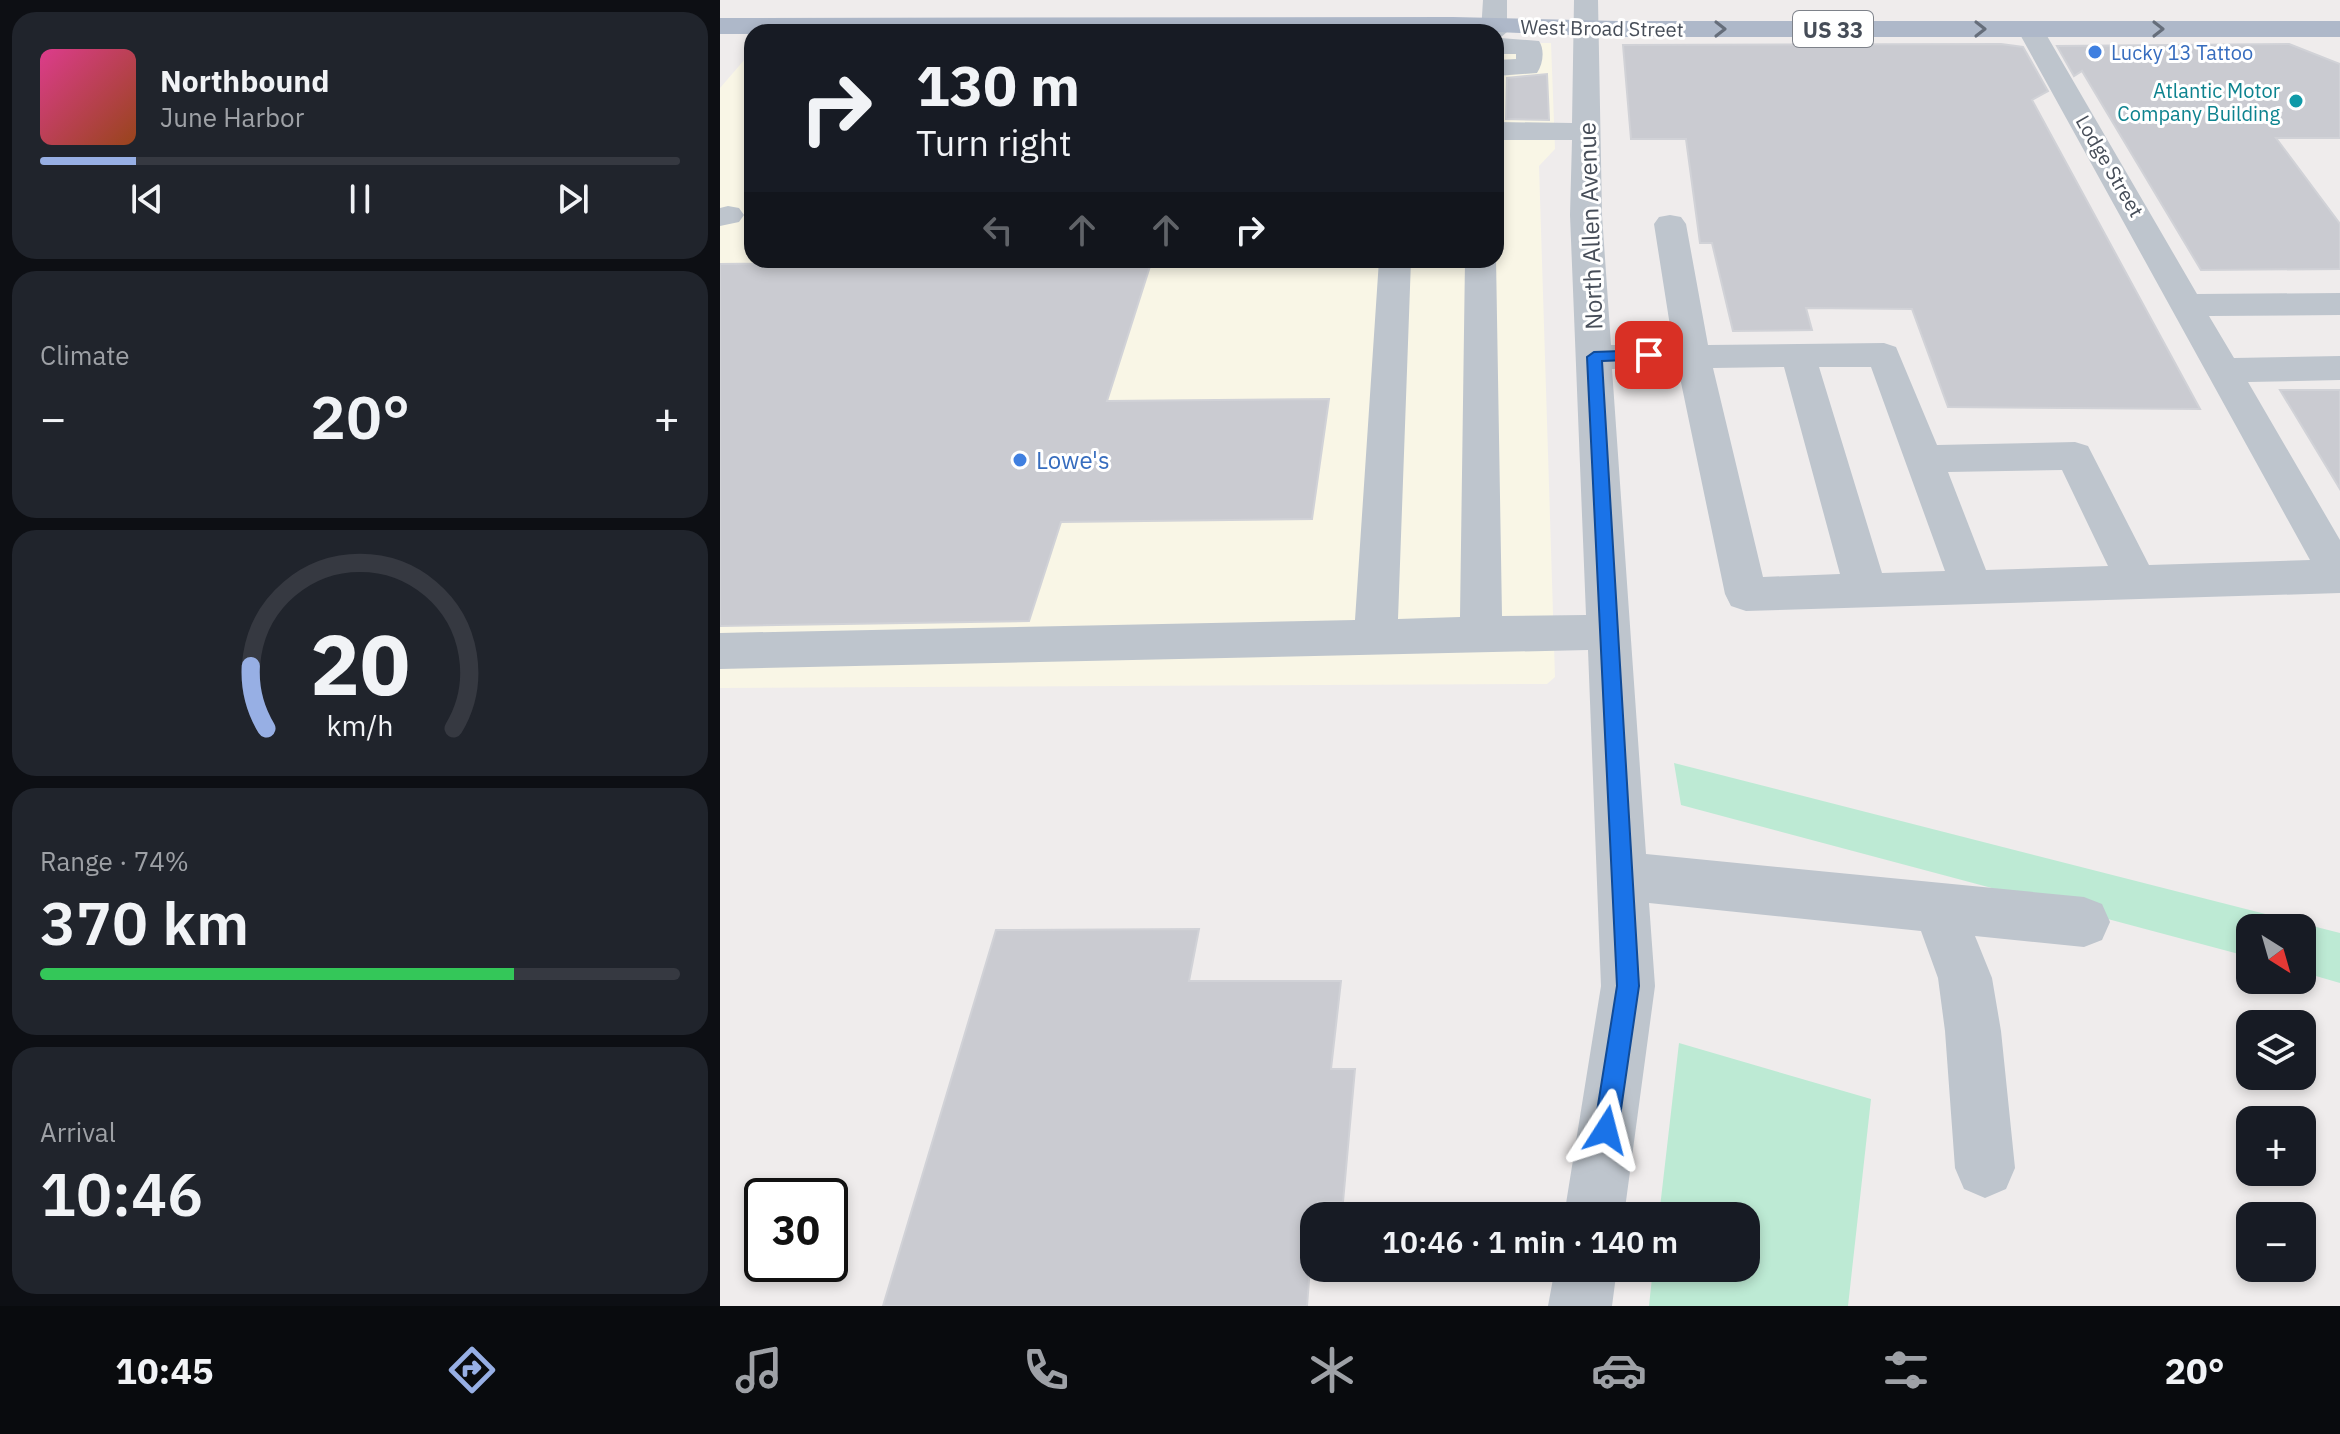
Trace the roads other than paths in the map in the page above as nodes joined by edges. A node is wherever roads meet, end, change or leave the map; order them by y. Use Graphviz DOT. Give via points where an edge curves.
graph roads {
  1 [pos="720,26"];
  2 [pos="744,26"];
  3 [pos="1504,26"];
  4 [pos="1586,29"];
  5 [pos="2030,29"];
  6 [pos="2340,29"];
  7 [pos="1504,31"];
  8 [pos="1529,57"];
  9 [pos="1504,68"];
  10 [pos="1504,131"];
  11 [pos="1586,132"];
  12 [pos="1670,224"];
  13 [pos="1395,268"];
  14 [pos="1481,268"];
  15 [pos="2340,304"];
  16 [pos="2189,305"];
  17 [pos="1798,356"];
  18 [pos="1594,357"];
  19 [pos="1693,357"];
  20 [pos="2340,368"];
  21 [pos="2225,370"];
  22 [pos="1923,459"];
  23 [pos="2340,577"];
  24 [pos="2136,582"];
  25 [pos="1972,587"];
  26 [pos="1866,591"];
  27 [pos="1609,632"];
  28 [pos="1481,635"];
  29 [pos="1376,637"];
  30 [pos="720,651"];
  31 [pos="1623,876"];
  32 [pos="1939,909"];
  33 [pos="2084,922"];
  34 [pos="1985,1168"];
  35 [pos="1596,1202"];
  36 [pos="1584,1282"];
  37 [pos="1580,1306"];
  1 -- 2 [label="main road, West Broad Street / US 33"];
  3 -- 4 [label="main road, West Broad Street / US 33"];
  4 -- 5 [label="main road, West Broad Street / US 33, one-way"];
  4 -- 8 [label="street"];
  4 -- 11 [label="street, North Allen Avenue"];
  5 -- 6 [label="main road, West Broad Street / US 33, one-way"];
  5 -- 16 [label="street, Lodge Street"];
  7 -- 8 [label="street" via="1530,47"];
  8 -- 9 [label="street" via="1528,67"];
  10 -- 11 [label="street"];
  11 -- 18 [label="street, North Allen Avenue"];
  12 -- 19 [label="street"];
  13 -- 29 [label="street"];
  14 -- 28 [label="street"];
  15 -- 16 [label="street"];
  16 -- 21 [label="street, Lodge Street"];
  17 -- 19 [label="street"];
  17 -- 22 [label="street" via="1884,355"];
  17 -- 26 [label="street"];
  18 -- 19 [label="street"];
  18 -- 27 [label="street, North Allen Avenue"];
  19 -- 26 [label="street" via="1746,594"];
  20 -- 21 [label="street"];
  21 -- 23 [label="street, Lodge Street"];
  22 -- 24 [label="street" via="2075,456"];
  22 -- 25 [label="street"];
  23 -- 24 [label="street"];
  24 -- 25 [label="street"];
  25 -- 26 [label="street"];
  27 -- 28 [label="street"];
  27 -- 31 [label="street, North Allen Avenue"];
  28 -- 29 [label="street"];
  29 -- 30 [label="street"];
  31 -- 32 [label="street"];
  31 -- 35 [label="street, North Allen Avenue" via="1628,986"];
  32 -- 33 [label="street"];
  32 -- 34 [label="street" via="1965,978"];
  36 -- 37 [label="street"];
}
